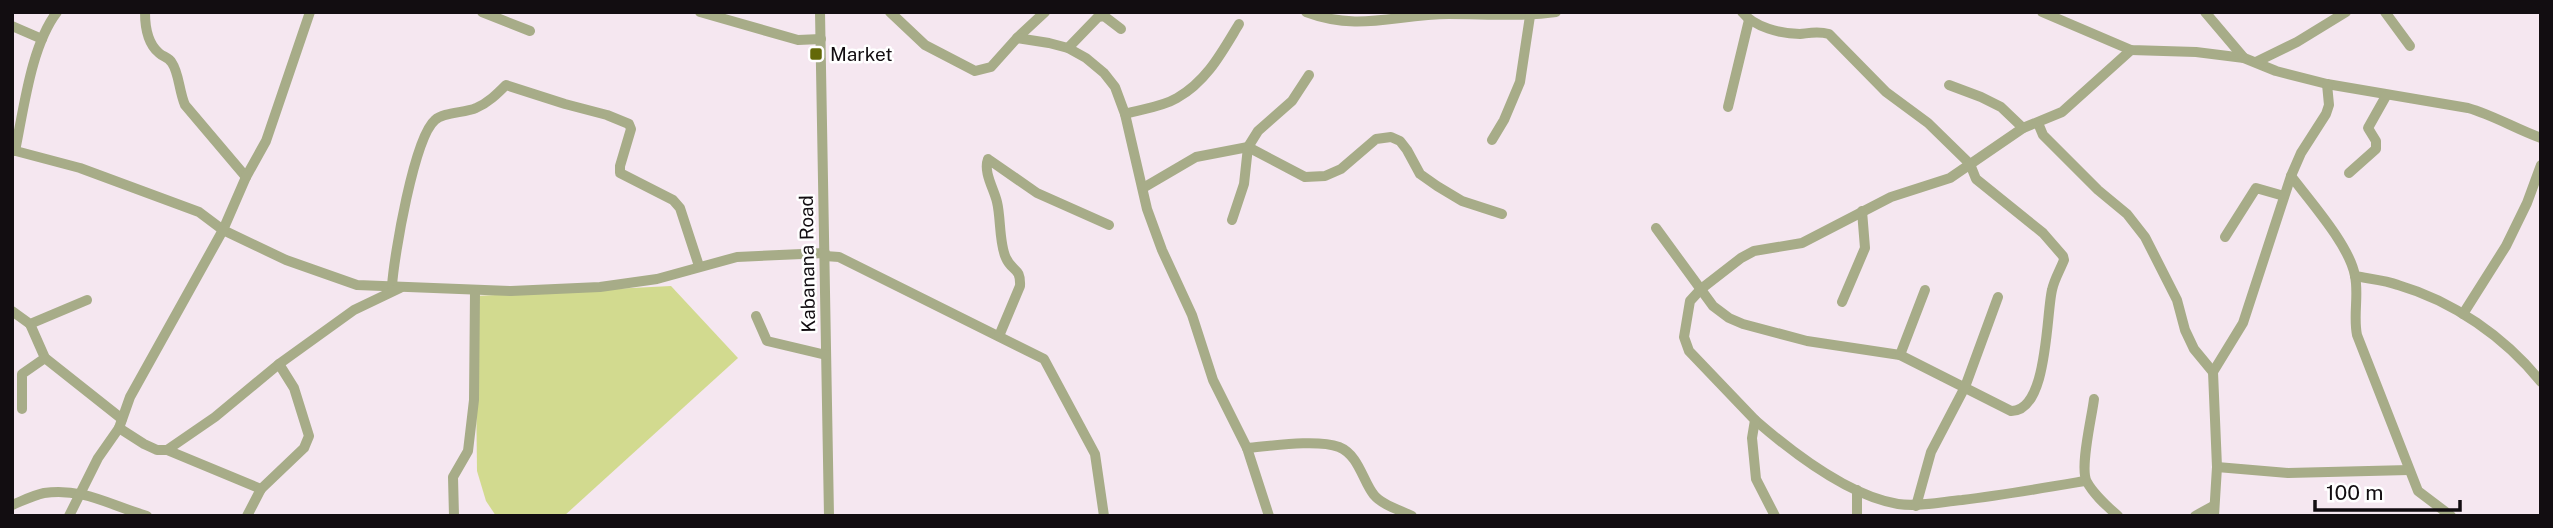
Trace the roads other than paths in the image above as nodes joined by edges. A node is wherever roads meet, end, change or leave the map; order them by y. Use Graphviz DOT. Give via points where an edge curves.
graph roads {
  1 [pos="57,12"];
  2 [pos="145,12"];
  3 [pos="310,12"];
  4 [pos="482,12"];
  5 [pos="700,12"];
  6 [pos="820,12"];
  7 [pos="890,12"];
  8 [pos="1045,12"];
  9 [pos="1306,12"];
  10 [pos="1556,12"];
  11 [pos="2042,12"];
  12 [pos="2204,12"];
  13 [pos="2346,12"];
  14 [pos="2385,12"];
  15 [pos="1497,14"];
  16 [pos="1530,16"];
  17 [pos="1745,16"];
  18 [pos="1239,24"];
  19 [pos="12,26"];
  20 [pos="1121,29"];
  21 [pos="530,31"];
  22 [pos="1017,38"];
  23 [pos="42,39"];
  24 [pos="821,39"];
  25 [pos="2410,46"];
  26 [pos="1068,48"];
  27 [pos="2131,50"];
  28 [pos="2244,58"];
  29 [pos="2256,62"];
  30 [pos="1310,75"];
  31 [pos="2327,84"];
  32 [pos="1949,85"];
  33 [pos="2386,96"];
  34 [pos="1728,107"];
  35 [pos="1125,114"];
  36 [pos="2038,123"];
  37 [pos="2023,128"];
  38 [pos="2541,138"];
  39 [pos="1492,140"];
  40 [pos="1248,147"];
  41 [pos="13,150"];
  42 [pos="1970,164"];
  43 [pos="2541,165"];
  44 [pos="2349,173"];
  45 [pos="2291,176"];
  46 [pos="246,177"];
  47 [pos="1143,188"];
  48 [pos="2284,195"];
  49 [pos="1863,211"];
  50 [pos="1502,214"];
  51 [pos="1232,220"];
  52 [pos="1109,225"];
  53 [pos="1656,228"];
  54 [pos="223,230"];
  55 [pos="2225,237"];
  56 [pos="825,255"];
  57 [pos="699,266"];
  58 [pos="2356,276"];
  59 [pos="396,287"];
  60 [pos="1701,289"];
  61 [pos="1925,290"];
  62 [pos="475,291"];
  63 [pos="1998,297"];
  64 [pos="88,300"];
  65 [pos="1842,302"];
  66 [pos="12,311"];
  67 [pos="2463,314"];
  68 [pos="756,316"];
  69 [pos="30,324"];
  70 [pos="999,336"];
  71 [pos="826,355"];
  72 [pos="1900,355"];
  73 [pos="45,358"];
  74 [pos="279,365"];
  75 [pos="2213,372"];
  76 [pos="2541,382"];
  77 [pos="1965,387"];
  78 [pos="2094,398"];
  79 [pos="22,409"];
  80 [pos="1755,420"];
  81 [pos="121,424"];
  82 [pos="1247,449"];
  83 [pos="167,450"];
  84 [pos="2217,467"];
  85 [pos="2409,470"];
  86 [pos="2085,481"];
  87 [pos="261,489"];
  88 [pos="1857,490"];
  89 [pos="80,494"];
  90 [pos="12,505"];
  91 [pos="1916,506"];
  92 [pos="2213,511"];
  93 [pos="69,516"];
  94 [pos="147,516"];
  95 [pos="247,516"];
  96 [pos="454,516"];
  97 [pos="829,516"];
  98 [pos="1104,516"];
  99 [pos="1269,516"];
  100 [pos="1412,516"];
  101 [pos="1775,516"];
  102 [pos="1857,516"];
  103 [pos="2118,516"];
  104 [pos="2195,516"];
  105 [pos="2451,516"];
  1 -- 23 [label="street"];
  2 -- 46 [label="street" via="150,42 171,60 185,104"];
  3 -- 46 [label="street" via="266,141"];
  4 -- 21 [label="street"];
  5 -- 24 [label="street" via="798,40"];
  6 -- 24 [label="street, Kabanana Road"];
  7 -- 22 [label="street" via="925,45 975,71 990,67"];
  8 -- 22 [label="street"];
  9 -- 15 [label="street" via="1346,23"];
  10 -- 16 [label="street"];
  11 -- 27 [label="street"];
  12 -- 28 [label="street"];
  13 -- 29 [label="street"];
  14 -- 25 [label="street"];
  15 -- 16 [label="street"];
  16 -- 39 [label="street" via="1520,82"];
  17 -- 34 [label="street"];
  17 -- 42 [label="street" via="1787,33 1829,34 1886,92 1928,123"];
  18 -- 35 [label="street" via="1200,82 1177,99"];
  19 -- 23 [label="street"];
  20 -- 26 [label="street" via="1104,16 1098,17"];
  22 -- 26 [label="street"];
  23 -- 41 [label="street"];
  24 -- 56 [label="street, Kabanana Road"];
  26 -- 35 [label="street" via="1104,73"];
  27 -- 28 [label="street" via="2196,51"];
  27 -- 36 [label="street" via="2062,112"];
  28 -- 29 [label="street"];
  29 -- 31 [label="street"];
  30 -- 40 [label="street"];
  31 -- 33 [label="street"];
  31 -- 45 [label="street" via="2326,114"];
  32 -- 37 [label="street" via="2001,107"];
  33 -- 38 [label="street" via="2468,108"];
  33 -- 44 [label="street" via="2368,128 2376,149"];
  35 -- 47 [label="street"];
  36 -- 37 [label="street"];
  36 -- 75 [label="street" via="2043,135 2127,214 2145,237 2177,300 2194,349"];
  37 -- 42 [label="street"];
  40 -- 47 [label="street" via="1196,157"];
  40 -- 50 [label="street" via="1305,177 1316,177 1341,169 1377,139 1391,137 1408,149 1420,174 1437,186 1462,201"];
  40 -- 51 [label="street" via="1244,184"];
  41 -- 54 [label="street" via="80,168 199,212"];
  42 -- 49 [label="street" via="1950,178"];
  42 -- 77 [label="street" via="1976,178 2043,233 2064,260 2052,290 2039,377 2024,407 2011,411"];
  43 -- 67 [label="street" via="2506,246"];
  45 -- 48 [label="street"];
  45 -- 58 [label="street" via="2326,221"];
  46 -- 54 [label="street"];
  47 -- 82 [label="street" via="1213,380"];
  48 -- 55 [label="street" via="2256,188"];
  48 -- 75 [label="street" via="2243,323"];
  49 -- 60 [label="street" via="1802,243 1754,251"];
  49 -- 65 [label="street" via="1865,248"];
  52 -- 70 [label="street" via="1037,193 988,159 1006,258 1020,278"];
  53 -- 60 [label="street"];
  54 -- 59 [label="street" via="348,283"];
  54 -- 81 [label="street" via="130,397"];
  56 -- 57 [label="street" via="737,257"];
  56 -- 70 [label="street" via="839,257"];
  56 -- 71 [label="street, Kabanana Road"];
  57 -- 59 [label="street" via="680,208 620,173 629,124 506,85 479,107 437,118 428,128 409,190 393,271"];
  57 -- 62 [label="street" via="657,279 600,287"];
  58 -- 67 [label="street" via="2398,284"];
  58 -- 85 [label="street" via="2357,335"];
  59 -- 62 [label="street"];
  59 -- 74 [label="street" via="354,310"];
  60 -- 72 [label="street" via="1713,306 1744,324 1807,341"];
  60 -- 80 [label="street" via="1690,301 1687,316 1684,337 1689,351"];
  61 -- 72 [label="street"];
  62 -- 96 [label="street" via="474,400 468,451 453,477"];
  63 -- 77 [label="street"];
  64 -- 69 [label="street"];
  66 -- 69 [label="street"];
  67 -- 76 [label="street"];
  68 -- 71 [label="street" via="768,341"];
  69 -- 73 [label="street"];
  70 -- 98 [label="street" via="1044,359 1095,454"];
  71 -- 97 [label="street, Kabanana Road"];
  72 -- 77 [label="street"];
  73 -- 79 [label="street" via="22,374"];
  73 -- 81 [label="street"];
  74 -- 83 [label="street"];
  74 -- 87 [label="street" via="294,388 309,436 304,448"];
  75 -- 84 [label="street"];
  77 -- 91 [label="street" via="1931,452"];
  78 -- 86 [label="street" via="2083,460"];
  80 -- 88 [label="street" via="1788,447"];
  80 -- 101 [label="street" via="1756,479"];
  81 -- 83 [label="street" via="144,444"];
  81 -- 89 [label="street"];
  82 -- 99 [label="street"];
  82 -- 100 [label="street" via="1304,443 1338,447 1364,472 1372,494"];
  83 -- 87 [label="street"];
  84 -- 85 [label="street" via="2288,473"];
  84 -- 92 [label="street"];
  85 -- 105 [label="street" via="2418,491"];
  86 -- 91 [label="street"];
  86 -- 103 [label="street"];
  87 -- 95 [label="street"];
  88 -- 91 [label="street"];
  88 -- 102 [label="street"];
  89 -- 90 [label="street" via="43,493"];
  89 -- 93 [label="street"];
  89 -- 94 [label="street"];
  92 -- 104 [label="street"];
}
